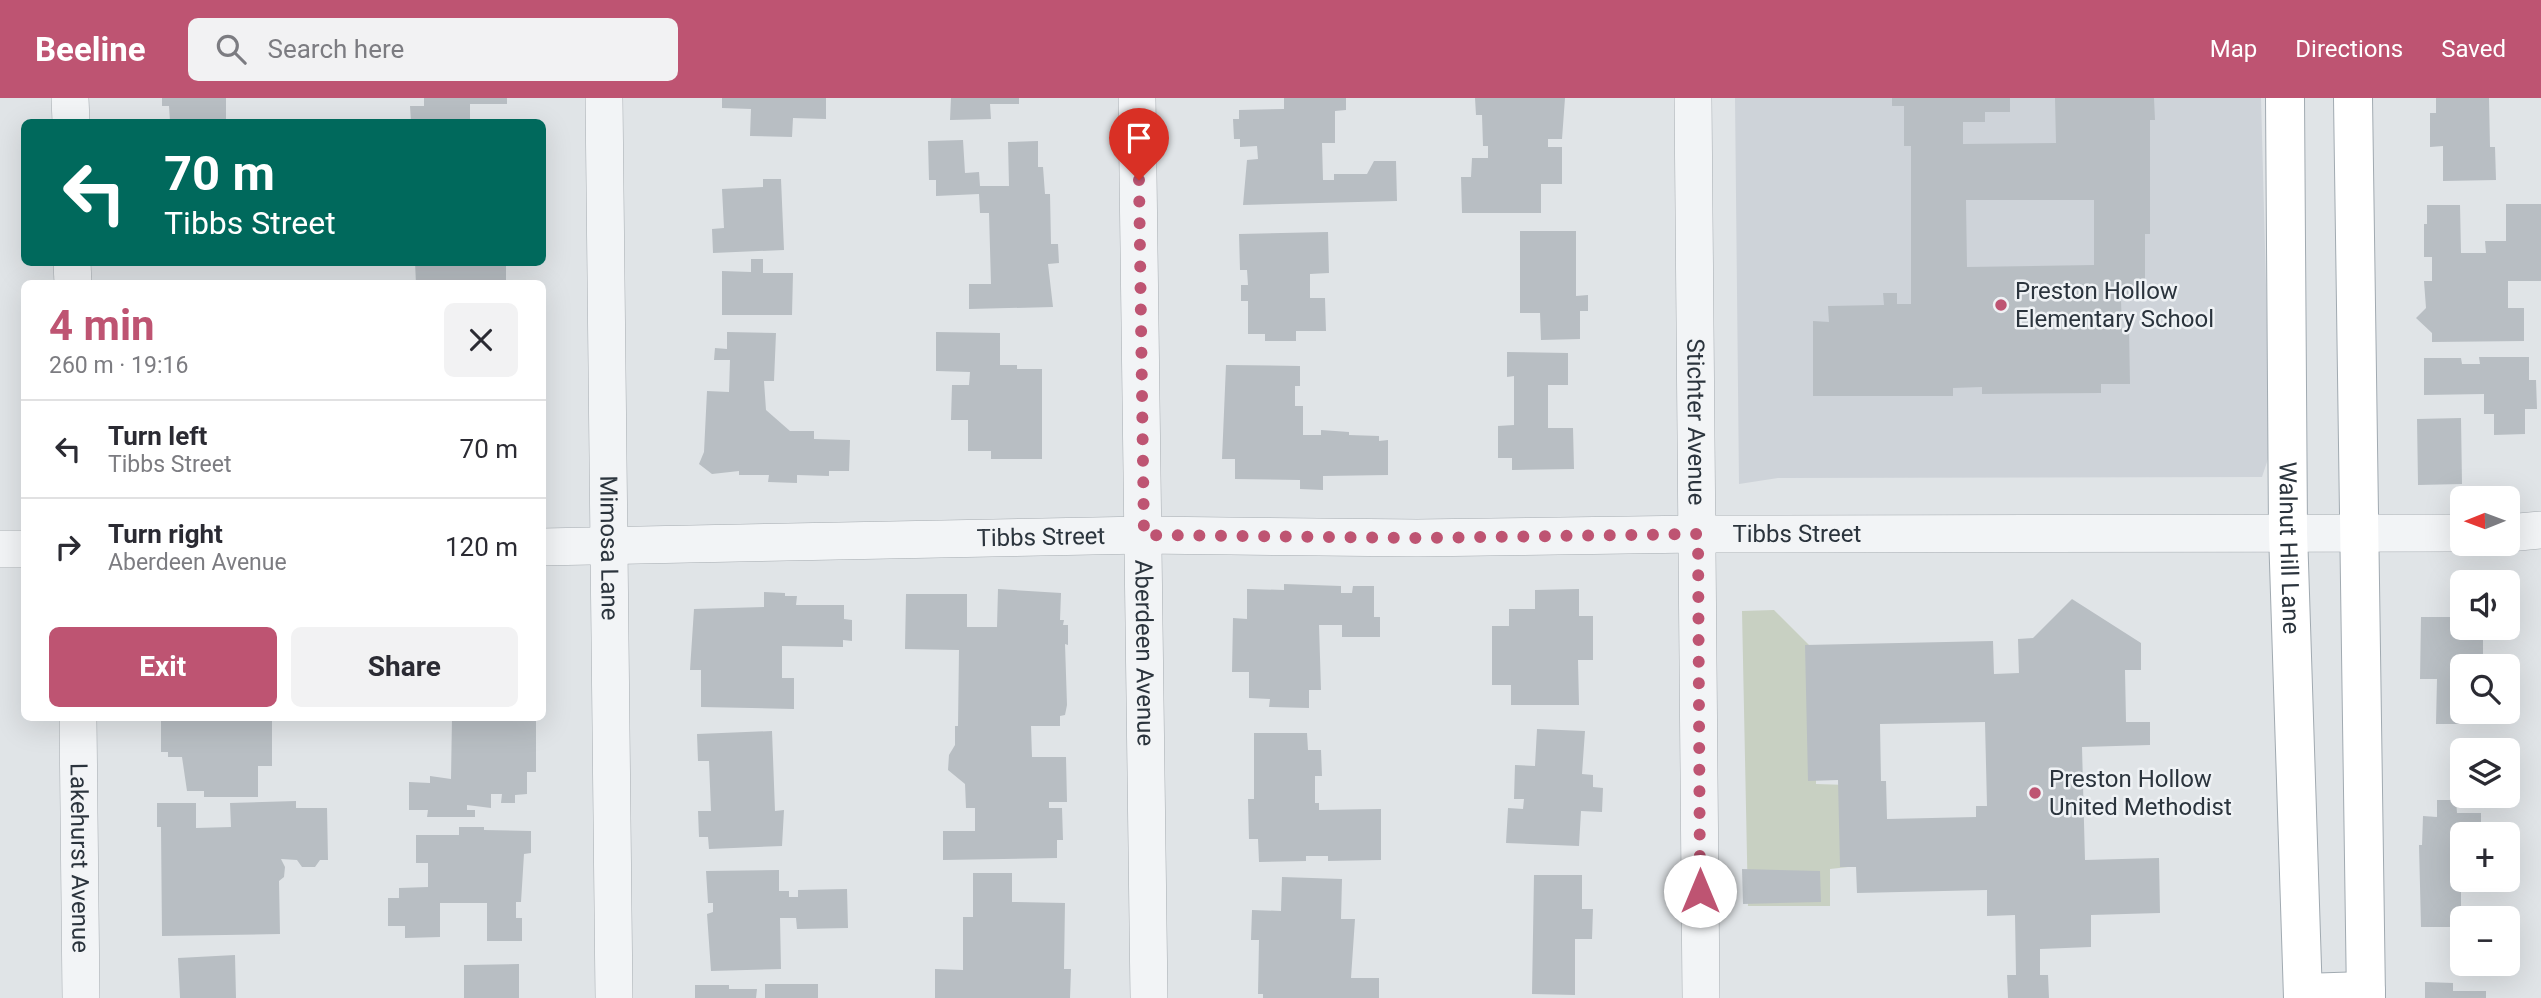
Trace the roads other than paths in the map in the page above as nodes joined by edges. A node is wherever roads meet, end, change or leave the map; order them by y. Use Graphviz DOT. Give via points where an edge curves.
graph roads {
  1 [pos="70,98"];
  2 [pos="604,98"];
  3 [pos="1137,98"];
  4 [pos="1693,98"];
  5 [pos="2285,98"];
  6 [pos="2353,98"];
  7 [pos="71,119"];
  8 [pos="2541,530"];
  9 [pos="2288,532"];
  10 [pos="2520,532"];
  11 [pos="2450,533"];
  12 [pos="1698,534"];
  13 [pos="1144,535"];
  14 [pos="2358,535"];
  15 [pos="609,546"];
  16 [pos="546,547"];
  17 [pos="21,548"];
  18 [pos="0,549"];
  19 [pos="78,721"];
  20 [pos="2366,994"];
  21 [pos="2303,995"];
  22 [pos="81,998"];
  23 [pos="614,998"];
  24 [pos="1149,998"];
  25 [pos="1701,998"];
  1 -- 7 [label="street"];
  2 -- 15 [label="street, Mimosa Lane"];
  3 -- 13 [label="street, Aberdeen Avenue"];
  4 -- 12 [label="street, Stichter Avenue"];
  5 -- 9 [label="main road, Walnut Hill Lane"];
  6 -- 14 [label="main road"];
  8 -- 10 [label="street"];
  9 -- 12 [label="street, Tibbs Street"];
  9 -- 14 [label="street, Tibbs Street"];
  9 -- 21 [label="main road, Walnut Hill Lane"];
  11 -- 14 [label="street, Tibbs Street"];
  12 -- 13 [label="street, Tibbs Street"];
  12 -- 25 [label="street, Stichter Avenue"];
  13 -- 15 [label="street, Tibbs Street"];
  13 -- 24 [label="street, Aberdeen Avenue"];
  14 -- 20 [label="main road"];
  15 -- 16 [label="street, Tibbs Street"];
  15 -- 23 [label="street, Mimosa Lane"];
  17 -- 18 [label="street"];
  19 -- 22 [label="street, Lakehurst Avenue"];
  20 -- 21 [label="main road"];
}
